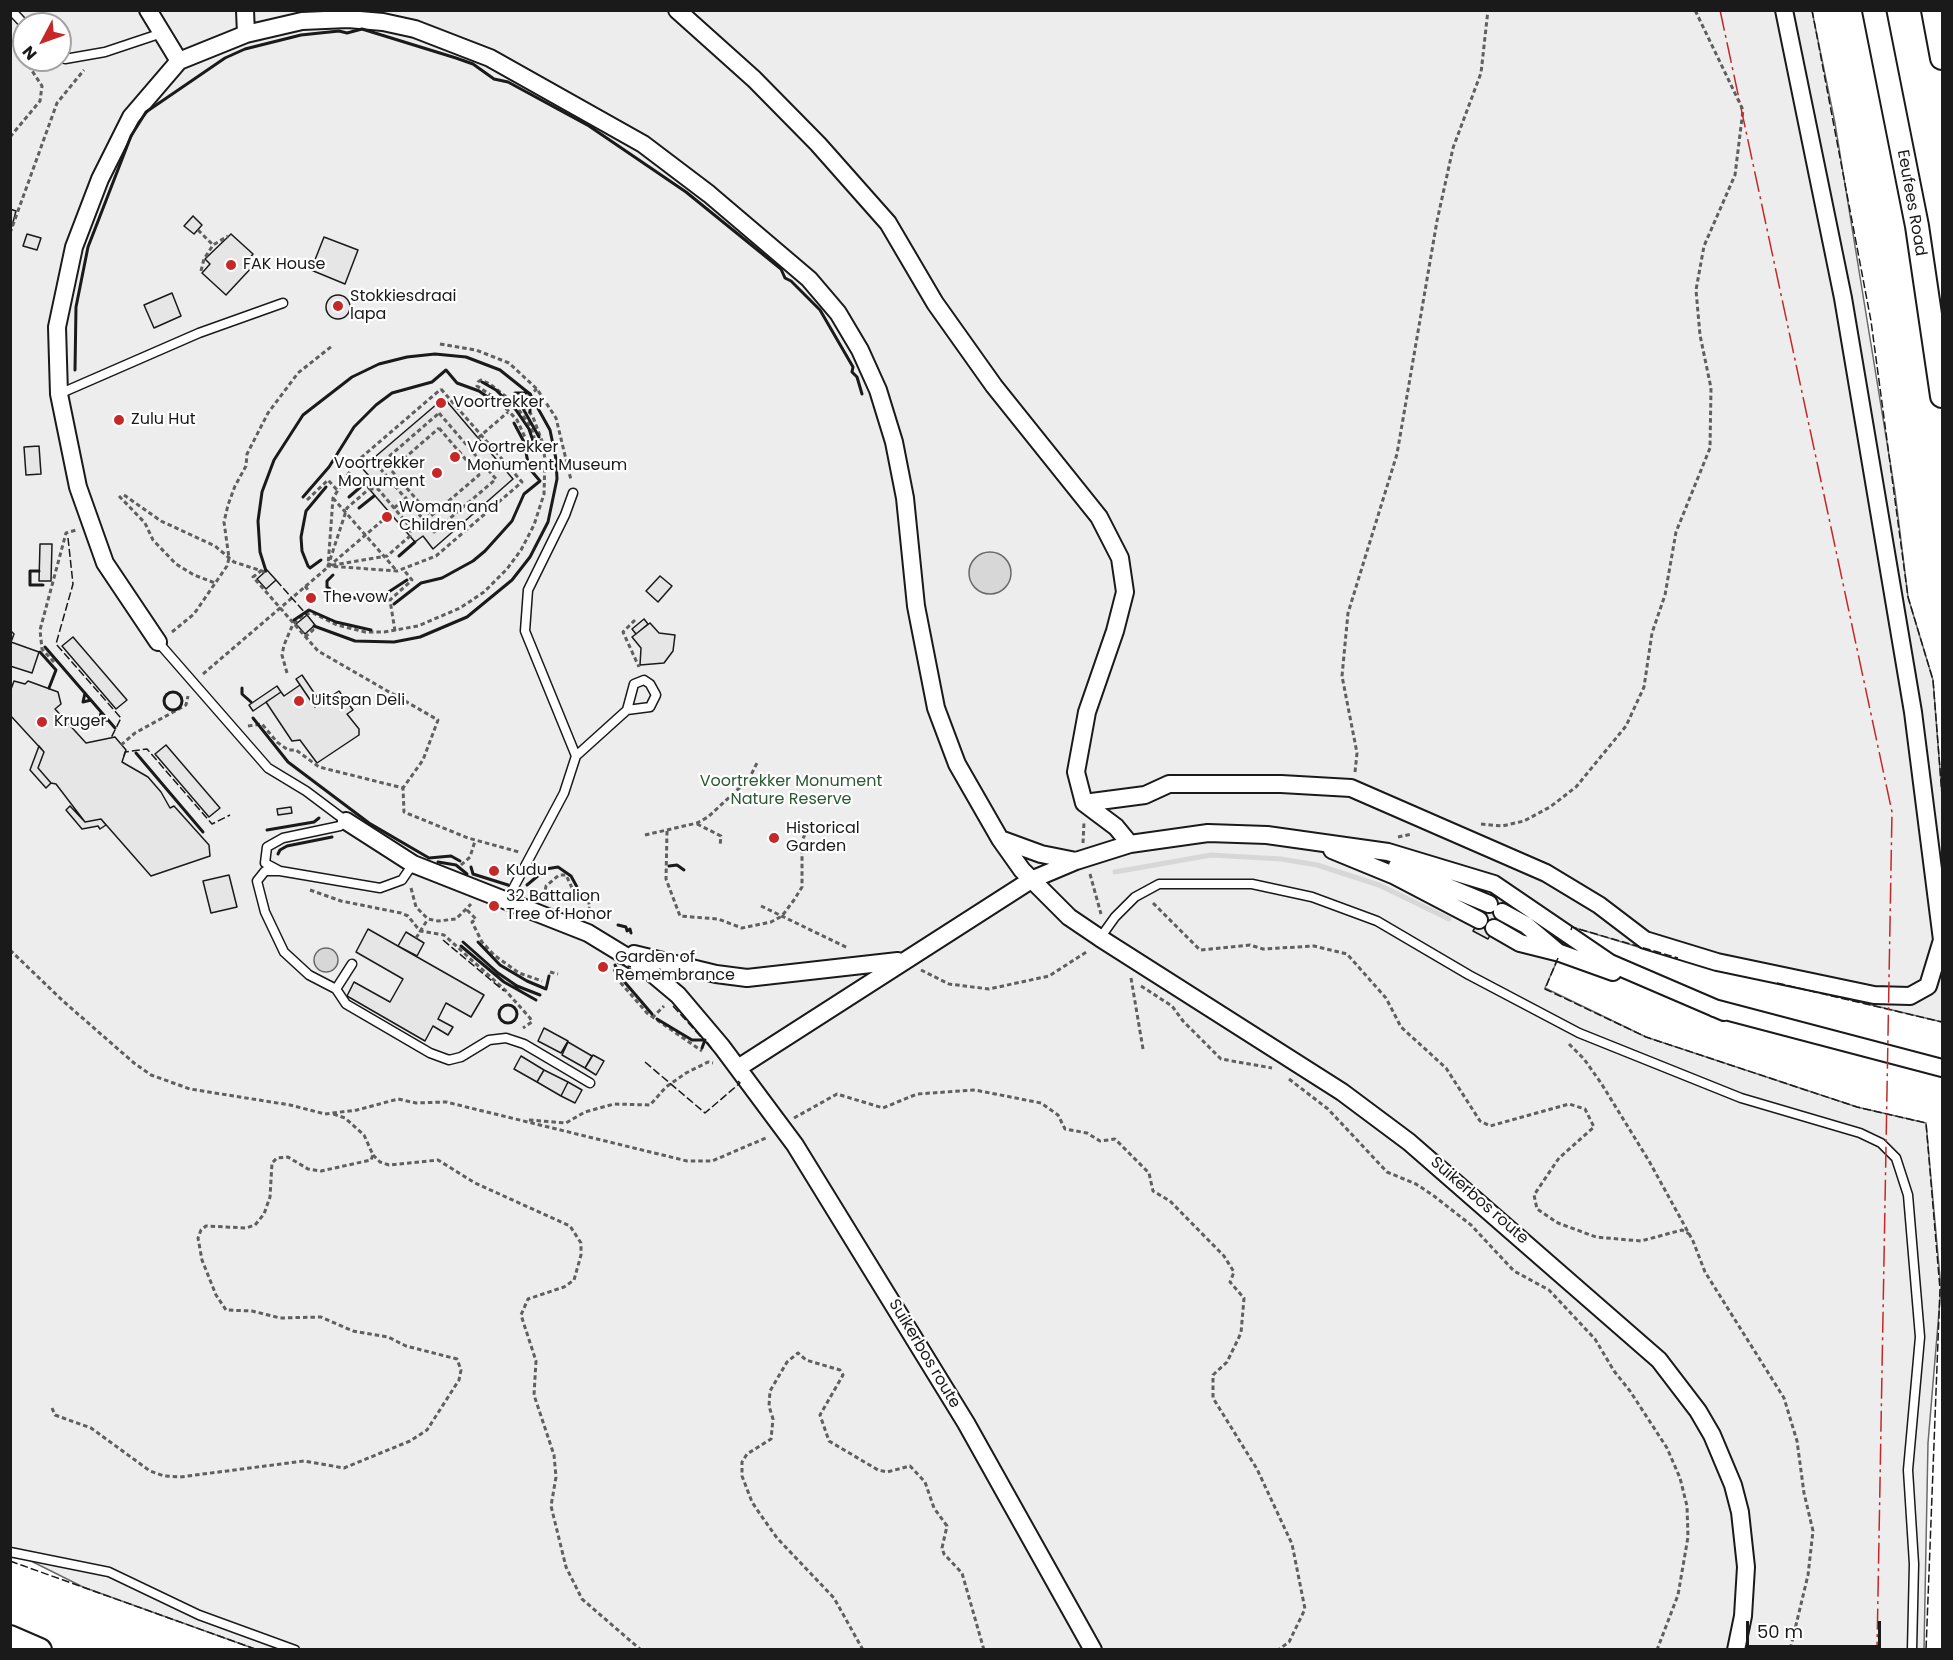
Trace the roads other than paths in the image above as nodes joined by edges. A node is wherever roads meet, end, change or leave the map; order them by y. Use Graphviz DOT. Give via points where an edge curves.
graph roads {
  1 [pos="148,10"];
  2 [pos="245,10"];
  3 [pos="677,10"];
  4 [pos="1784,10"];
  5 [pos="1874,10"];
  6 [pos="1933,10"];
  7 [pos="163,33"];
  8 [pos="246,34"];
  9 [pos="72,58"];
  10 [pos="1942,58"];
  11 [pos="179,61"];
  12 [pos="283,303"];
  13 [pos="59,394"];
  14 [pos="1942,396"];
  15 [pos="573,494"];
  16 [pos="158,642"];
  17 [pos="627,710"];
  18 [pos="576,756"];
  19 [pos="1084,803"];
  20 [pos="346,821"];
  21 [pos="1000,839"];
  22 [pos="1310,840"];
  23 [pos="1130,844"];
  24 [pos="1082,864"];
  25 [pos="280,871"];
  26 [pos="413,872"];
  27 [pos="1031,880"];
  28 [pos="507,900"];
  29 [pos="1100,938"];
  30 [pos="1560,953"];
  31 [pos="612,954"];
  32 [pos="919,961"];
  33 [pos="352,964"];
  34 [pos="336,989"];
  35 [pos="1724,1012"];
  36 [pos="738,1068"];
  37 [pos="1942,1068"];
  38 [pos="590,1083"];
  39 [pos="10,1552"];
  40 [pos="10,1637"];
  41 [pos="40,1650"];
  42 [pos="295,1650"];
  43 [pos="1093,1650"];
  44 [pos="1736,1650"];
  45 [pos="1912,1650"];
  1 -- 7 [label="street"];
  2 -- 8 [label="street"];
  3 -- 19 [label="street" via="754,79 888,223 935,303 994,386 1099,517 1120,558 1125,592 1087,712 1076,772"];
  4 -- 19 [label="street" via="1841,287 1913,712 1942,940 1928,986 1910,996 1874,995 1717,962 1645,940 1599,905 1546,873 1351,788 1169,784 1144,795"];
  5 -- 14 [label="main road, Eeufees Road" via="1917,226"];
  6 -- 10 [label="main road"];
  7 -- 9 [label="lane" via="105,52"];
  7 -- 11 [label="street"];
  8 -- 11 [label="street, Suikerbos route"];
  8 -- 21 [label="street, Suikerbos route" via="302,21 348,19 415,29 463,46 643,144 710,194 817,288 838,313 860,350 887,416 904,498 916,606 936,708 957,764"];
  11 -- 13 [label="street" via="131,117 74,247 57,327"];
  12 -- 13 [label="lane" via="199,333"];
  13 -- 16 [label="street" via="78,487 105,564"];
  15 -- 18 [label="lane" via="528,590 525,631"];
  16 -- 20 [label="lane" via="267,768"];
  17 -- 17 [label="lane" via="631,687 644,680 655,689 650,707"];
  17 -- 18 [label="lane"];
  18 -- 28 [label="lane" via="564,793"];
  19 -- 23 [label="street" via="1116,827"];
  20 -- 25 [label="lane" via="340,826 283,838 267,847 265,863"];
  20 -- 26 [label="street"];
  21 -- 24 [label="street"];
  21 -- 27 [label="street, Suikerbos route"];
  22 -- 23 [label="street" via="1208,833"];
  22 -- 30 [label="street" via="1393,875 1520,943"];
  22 -- 30 [label="street" via="1422,875 1496,908 1526,925"];
  22 -- 35 [label="street" via="1388,852 1494,884 1610,963"];
  23 -- 24 [label="street"];
  24 -- 27 [label="street"];
  25 -- 26 [label="lane" via="381,888"];
  25 -- 34 [label="lane" via="265,872 257,881 265,912 284,952 309,975"];
  26 -- 28 [label="street"];
  27 -- 29 [label="street, Suikerbos route" via="1069,916"];
  27 -- 32 [label="street"];
  28 -- 31 [label="street" via="561,921"];
  29 -- 44 [label="street, Suikerbos route" via="1126,964 1342,1092 1409,1142 1634,1337 1680,1384 1716,1443 1740,1512 1746,1568"];
  29 -- 45 [label="lane" via="1115,917 1159,884 1251,884 1312,897 1377,921 1550,1020 1741,1098 1860,1132 1881,1143 1896,1158 1908,1195 1920,1337 1908,1470 1914,1564"];
  30 -- 35 [label="street"];
  31 -- 32 [label="street" via="747,978"];
  31 -- 36 [label="street, Suikerbos route" via="663,981"];
  32 -- 36 [label="street"];
  33 -- 34 [label="lane"];
  34 -- 38 [label="lane" via="346,1004 438,1057 461,1057 489,1040 506,1038 524,1044"];
  35 -- 37 [label="street"];
  36 -- 43 [label="street, Suikerbos route" via="795,1145 889,1295"];
  39 -- 42 [label="lane" via="109,1572 199,1616"];
  40 -- 41 [label="main road"];
}
